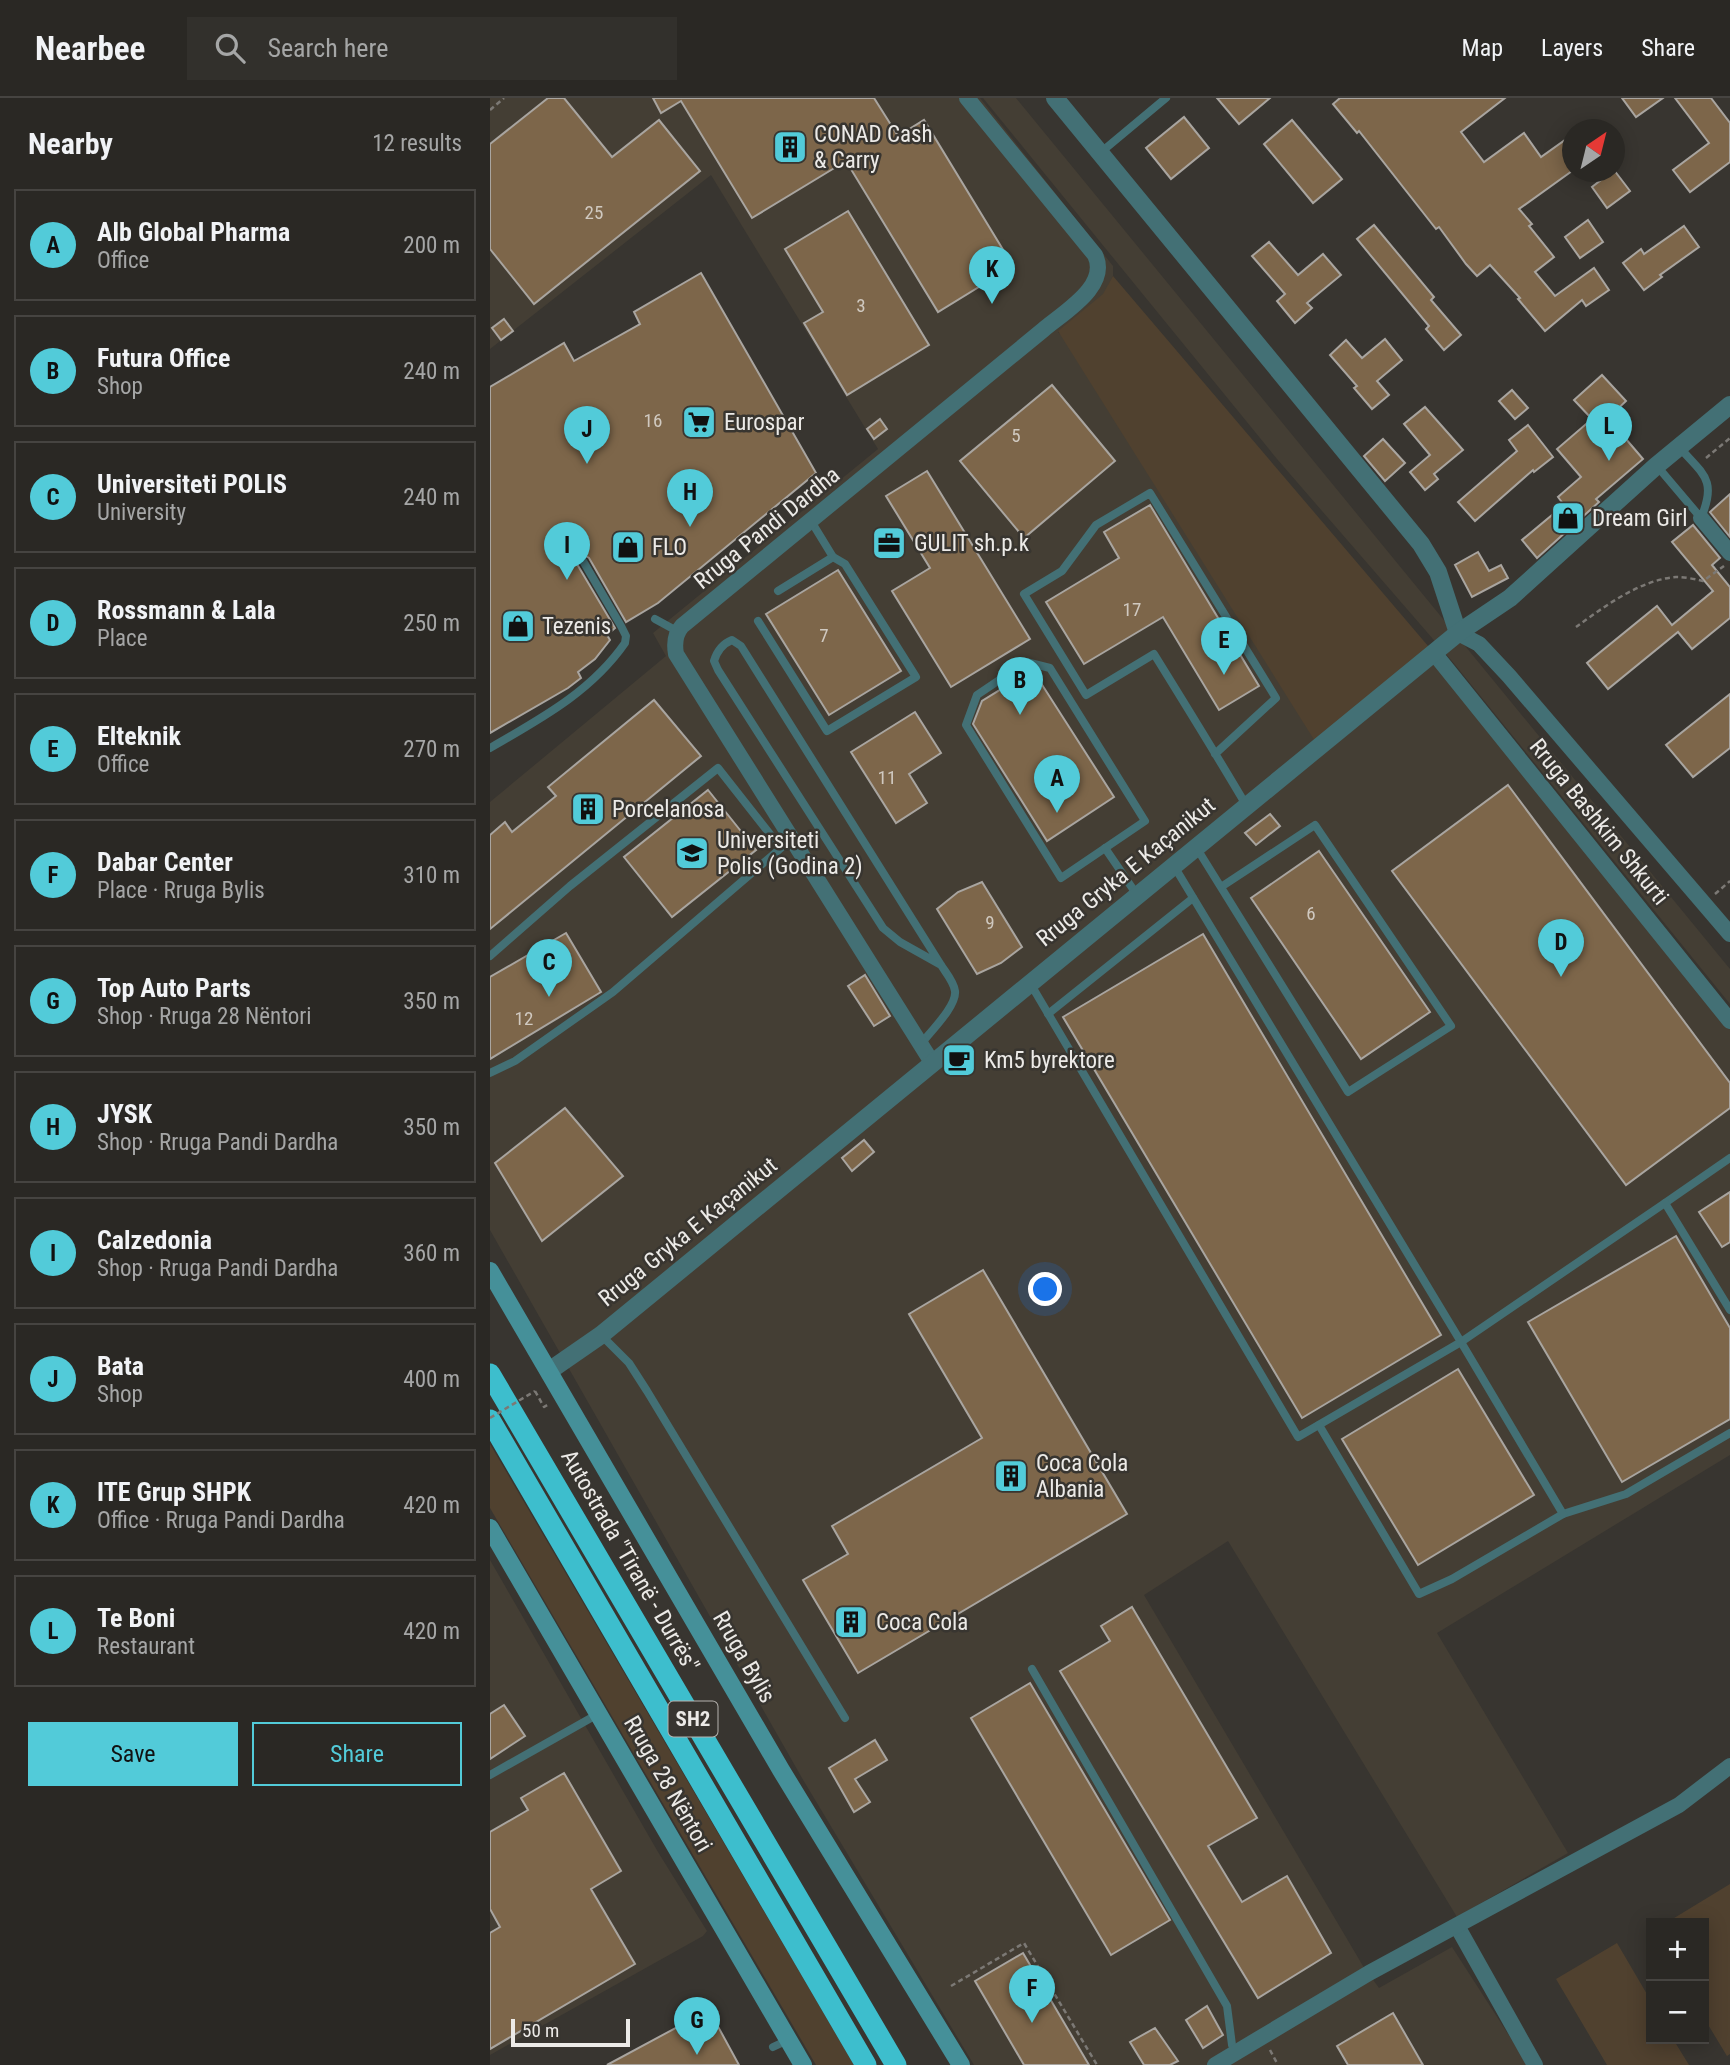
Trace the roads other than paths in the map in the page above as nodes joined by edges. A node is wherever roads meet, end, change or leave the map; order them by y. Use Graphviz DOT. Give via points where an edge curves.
graph roads {
  1 [pos="967,98"];
  2 [pos="1055,98"];
  3 [pos="1166,98"];
  4 [pos="1100,153"];
  5 [pos="1730,405"];
  6 [pos="1679,447"];
  7 [pos="1657,466"];
  8 [pos="1701,518"];
  9 [pos="811,522"];
  10 [pos="1730,553"];
  11 [pos="833,557"];
  12 [pos="583,561"];
  13 [pos="778,591"];
  14 [pos="656,620"];
  15 [pos="758,621"];
  16 [pos="677,631"];
  17 [pos="1458,633"];
  18 [pos="1434,653"];
  19 [pos="490,748"];
  20 [pos="1215,754"];
  21 [pos="1246,805"];
  22 [pos="1196,847"];
  23 [pos="1105,848"];
  24 [pos="1174,865"];
  25 [pos="1221,887"];
  26 [pos="1137,895"];
  27 [pos="1193,898"];
  28 [pos="1730,934"];
  29 [pos="490,956"];
  30 [pos="941,965"];
  31 [pos="1030,983"];
  32 [pos="1048,1014"];
  33 [pos="1730,1020"];
  34 [pos="921,1044"];
  35 [pos="933,1064"];
  36 [pos="490,1073"];
  37 [pos="1730,1158"];
  38 [pos="1665,1203"];
  39 [pos="490,1271"];
  40 [pos="1730,1310"];
  41 [pos="601,1335"];
  42 [pos="1461,1342"];
  43 [pos="549,1371"];
  44 [pos="490,1374"];
  45 [pos="490,1419"];
  46 [pos="1319,1424"];
  47 [pos="1730,1433"];
  48 [pos="1563,1514"];
  49 [pos="490,1528"];
  50 [pos="1032,1669"];
  51 [pos="598,1714"];
  52 [pos="845,1718"];
  53 [pos="1730,1766"];
  54 [pos="490,1775"];
  55 [pos="1457,1926"];
  56 [pos="1236,2053"];
  57 [pos="803,2065"];
  58 [pos="866,2065"];
  59 [pos="896,2065"];
  60 [pos="961,2065"];
  61 [pos="1215,2065"];
  62 [pos="1535,2065"];
  1 -- 9 [label="street, Rruga Pandi Dardha" via="1095,255 1100,270 1097,279 1068,309"];
  2 -- 4 [label="street"];
  3 -- 4 [label="lane"];
  4 -- 17 [label="street" via="1421,544 1438,572"];
  5 -- 6 [label="street, Rruga Gryka E Kaçanikut"];
  6 -- 7 [label="street, Rruga Gryka E Kaçanikut"];
  6 -- 8 [label="lane" via="1707,479 1709,499"];
  7 -- 8 [label="lane"];
  7 -- 17 [label="street, Rruga Gryka E Kaçanikut" via="1510,598"];
  8 -- 10 [label="street"];
  9 -- 11 [label="lane"];
  9 -- 16 [label="street, Rruga Pandi Dardha"];
  11 -- 13 [label="lane"];
  11 -- 15 [label="lane" via="845,564 916,677 827,731"];
  12 -- 19 [label="lane" via="621,626 625,643 591,683 557,710"];
  14 -- 16 [label="lane"];
  16 -- 34 [label="street" via="676,654"];
  17 -- 18 [label="street, Rruga Gryka E Kaçanikut"];
  17 -- 28 [label="street" via="1479,644 1509,677"];
  18 -- 21 [label="street, Rruga Gryka E Kaçanikut"];
  18 -- 33 [label="street, Rruga Bashkim Shkurti"];
  20 -- 20 [label="lane" via="1154,654 1086,695 1024,594 1062,570 1096,525 1150,493 1276,698"];
  20 -- 21 [label="lane"];
  21 -- 22 [label="street, Rruga Gryka E Kaçanikut"];
  22 -- 24 [label="street, Rruga Gryka E Kaçanikut"];
  22 -- 25 [label="lane"];
  23 -- 23 [label="lane" via="1061,878 966,724 977,695 1026,662 1050,668 1145,821"];
  23 -- 26 [label="lane"];
  24 -- 26 [label="street, Rruga Gryka E Kaçanikut"];
  24 -- 27 [label="lane"];
  25 -- 25 [label="lane" via="1348,1092 1451,1026 1315,825"];
  26 -- 31 [label="street, Rruga Gryka E Kaçanikut"];
  27 -- 32 [label="lane"];
  27 -- 42 [label="lane"];
  29 -- 36 [label="lane" via="563,891 718,768 781,848 613,992 515,1061"];
  30 -- 30 [label="lane" via="741,646 732,640 726,643 716,653 718,670 884,928"];
  30 -- 34 [label="lane" via="955,992 953,1003"];
  31 -- 32 [label="lane"];
  31 -- 35 [label="street, Rruga Gryka E Kaçanikut"];
  32 -- 46 [label="lane" via="1298,1437"];
  34 -- 35 [label="street"];
  35 -- 41 [label="street, Rruga Gryka E Kaçanikut"];
  37 -- 38 [label="lane"];
  38 -- 40 [label="lane"];
  38 -- 42 [label="lane"];
  39 -- 43 [label="main road, Rruga Bylis"];
  41 -- 43 [label="street, Rruga Gryka E Kaçanikut"];
  41 -- 52 [label="lane" via="629,1363 647,1391"];
  42 -- 46 [label="lane"];
  42 -- 48 [label="lane"];
  43 -- 60 [label="main road, Rruga Bylis" via="780,1769"];
  44 -- 59 [label="highway, Autostrada \"Tiranë - Durrës\" / SH2"];
  45 -- 58 [label="highway, SH2"];
  46 -- 48 [label="lane" via="1419,1594"];
  47 -- 48 [label="lane" via="1626,1494"];
  49 -- 51 [label="main road, Rruga 28 Nëntori"];
  50 -- 56 [label="lane" via="1227,2006"];
  51 -- 54 [label="lane"];
  51 -- 57 [label="main road, Rruga 28 Nëntori" via="781,2043"];
  53 -- 55 [label="street" via="1679,1805"];
  55 -- 56 [label="street"];
  55 -- 62 [label="street"];
  56 -- 61 [label="street"];
}
